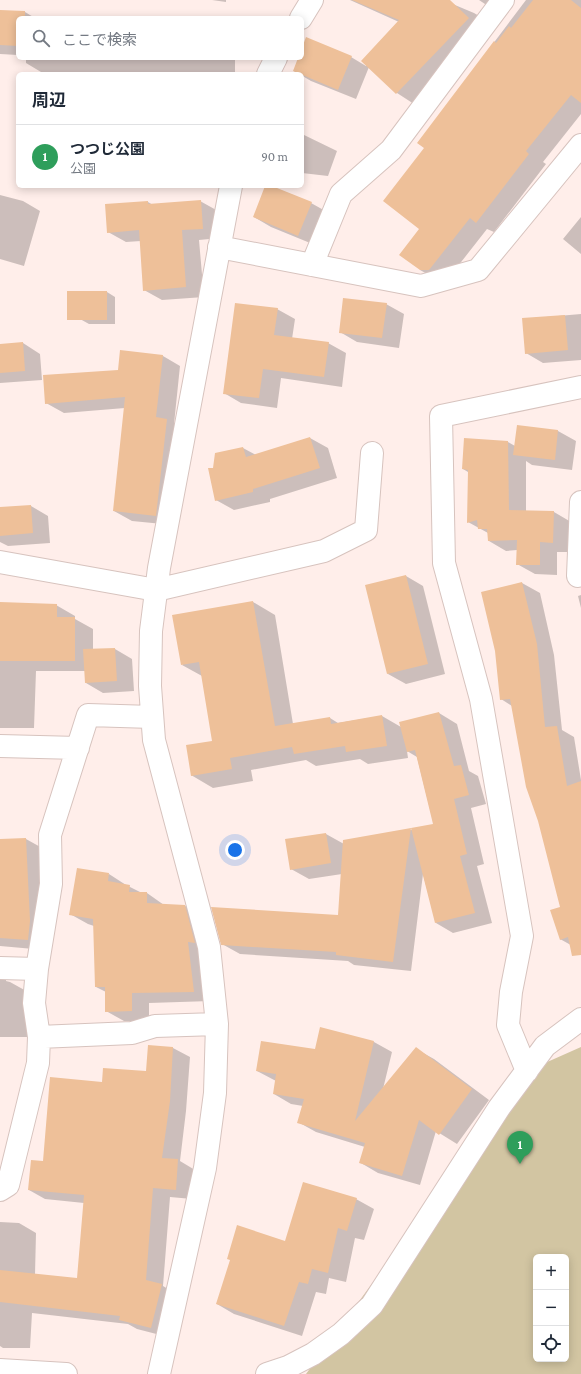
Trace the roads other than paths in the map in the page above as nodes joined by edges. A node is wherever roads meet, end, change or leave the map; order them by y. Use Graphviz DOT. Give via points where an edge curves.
graph roads {
  1 [pos="312,0"];
  2 [pos="503,0"];
  3 [pos="302,16"];
  4 [pos="275,60"];
  5 [pos="269,72"];
  6 [pos="581,145"];
  7 [pos="231,188"];
  8 [pos="220,247"];
  9 [pos="312,265"];
  10 [pos="581,386"];
  11 [pos="372,453"];
  12 [pos="581,502"];
  13 [pos="0,562"];
  14 [pos="581,575"];
  15 [pos="156,590"];
  16 [pos="152,717"];
  17 [pos="0,746"];
  18 [pos="78,748"];
  19 [pos="0,968"];
  20 [pos="37,969"];
  21 [pos="581,1019"];
  22 [pos="217,1024"];
  23 [pos="39,1037"];
  24 [pos="526,1071"];
  25 [pos="0,1190"];
  26 [pos="11,1372"];
  27 [pos="66,1374"];
  28 [pos="159,1374"];
  29 [pos="267,1374"];
  1 -- 3 [label="street"];
  2 -- 9 [label="street" via="391,150 341,194"];
  4 -- 5 [label="street"];
  6 -- 9 [label="street" via="478,270 421,286"];
  7 -- 8 [label="street"];
  8 -- 9 [label="street"];
  8 -- 15 [label="street"];
  10 -- 24 [label="street" via="441,416 444,563 481,699 522,936 511,992 508,1025"];
  11 -- 15 [label="street" via="366,530 324,552"];
  12 -- 14 [label="street" via="578,576"];
  13 -- 15 [label="street"];
  15 -- 16 [label="street" via="151,631"];
  16 -- 18 [label="street" via="88,715"];
  16 -- 22 [label="street" via="154,740 209,947"];
  17 -- 18 [label="street"];
  18 -- 20 [label="street" via="50,835 52,884"];
  19 -- 20 [label="street"];
  20 -- 23 [label="street" via="34,1003"];
  21 -- 24 [label="street" via="545,1046"];
  22 -- 23 [label="street" via="155,1026 132,1033"];
  22 -- 28 [label="street" via="215,1093 205,1168"];
  23 -- 25 [label="street" via="38,1064 8,1185"];
  24 -- 29 [label="street" via="499,1108 372,1305 313,1354 288,1368"];
  26 -- 27 [label="street"];
}
